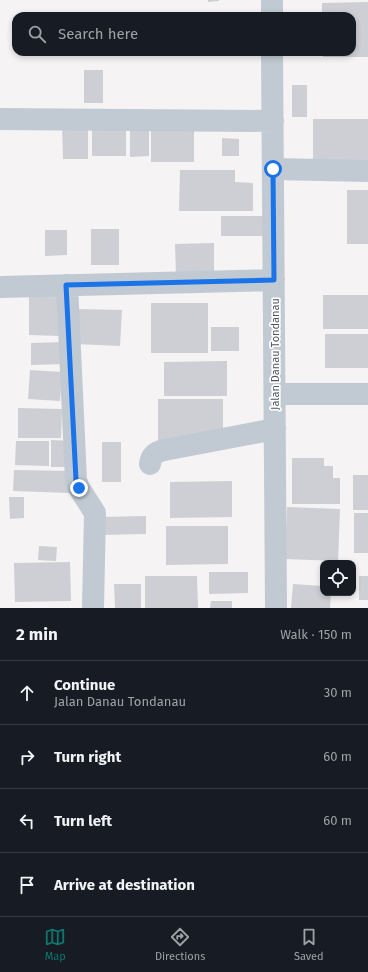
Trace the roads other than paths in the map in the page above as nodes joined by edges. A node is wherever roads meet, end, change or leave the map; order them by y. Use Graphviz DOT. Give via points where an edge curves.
graph roads {
  1 [pos="272,0"];
  2 [pos="272,12"];
  3 [pos="272,56"];
  4 [pos="0,119"];
  5 [pos="273,121"];
  6 [pos="273,169"];
  7 [pos="368,171"];
  8 [pos="274,280"];
  9 [pos="66,285"];
  10 [pos="0,287"];
  11 [pos="275,394"];
  12 [pos="368,394"];
  13 [pos="275,430"];
  14 [pos="150,464"];
  15 [pos="93,608"];
  16 [pos="276,608"];
  1 -- 2 [label="street"];
  3 -- 5 [label="street, Jalan Danau Tondanau"];
  4 -- 5 [label="street"];
  5 -- 6 [label="street, Jalan Danau Tondanau"];
  6 -- 7 [label="street"];
  6 -- 8 [label="street, Jalan Danau Tondanau"];
  8 -- 9 [label="street"];
  8 -- 11 [label="street, Jalan Danau Tondanau"];
  9 -- 10 [label="street"];
  9 -- 15 [label="street" via="76,480 95,513"];
  11 -- 12 [label="street"];
  11 -- 13 [label="street, Jalan Danau Tondanau"];
  13 -- 14 [label="street" via="164,450 154,454"];
  13 -- 16 [label="street, Jalan Danau Tondanau"];
}
